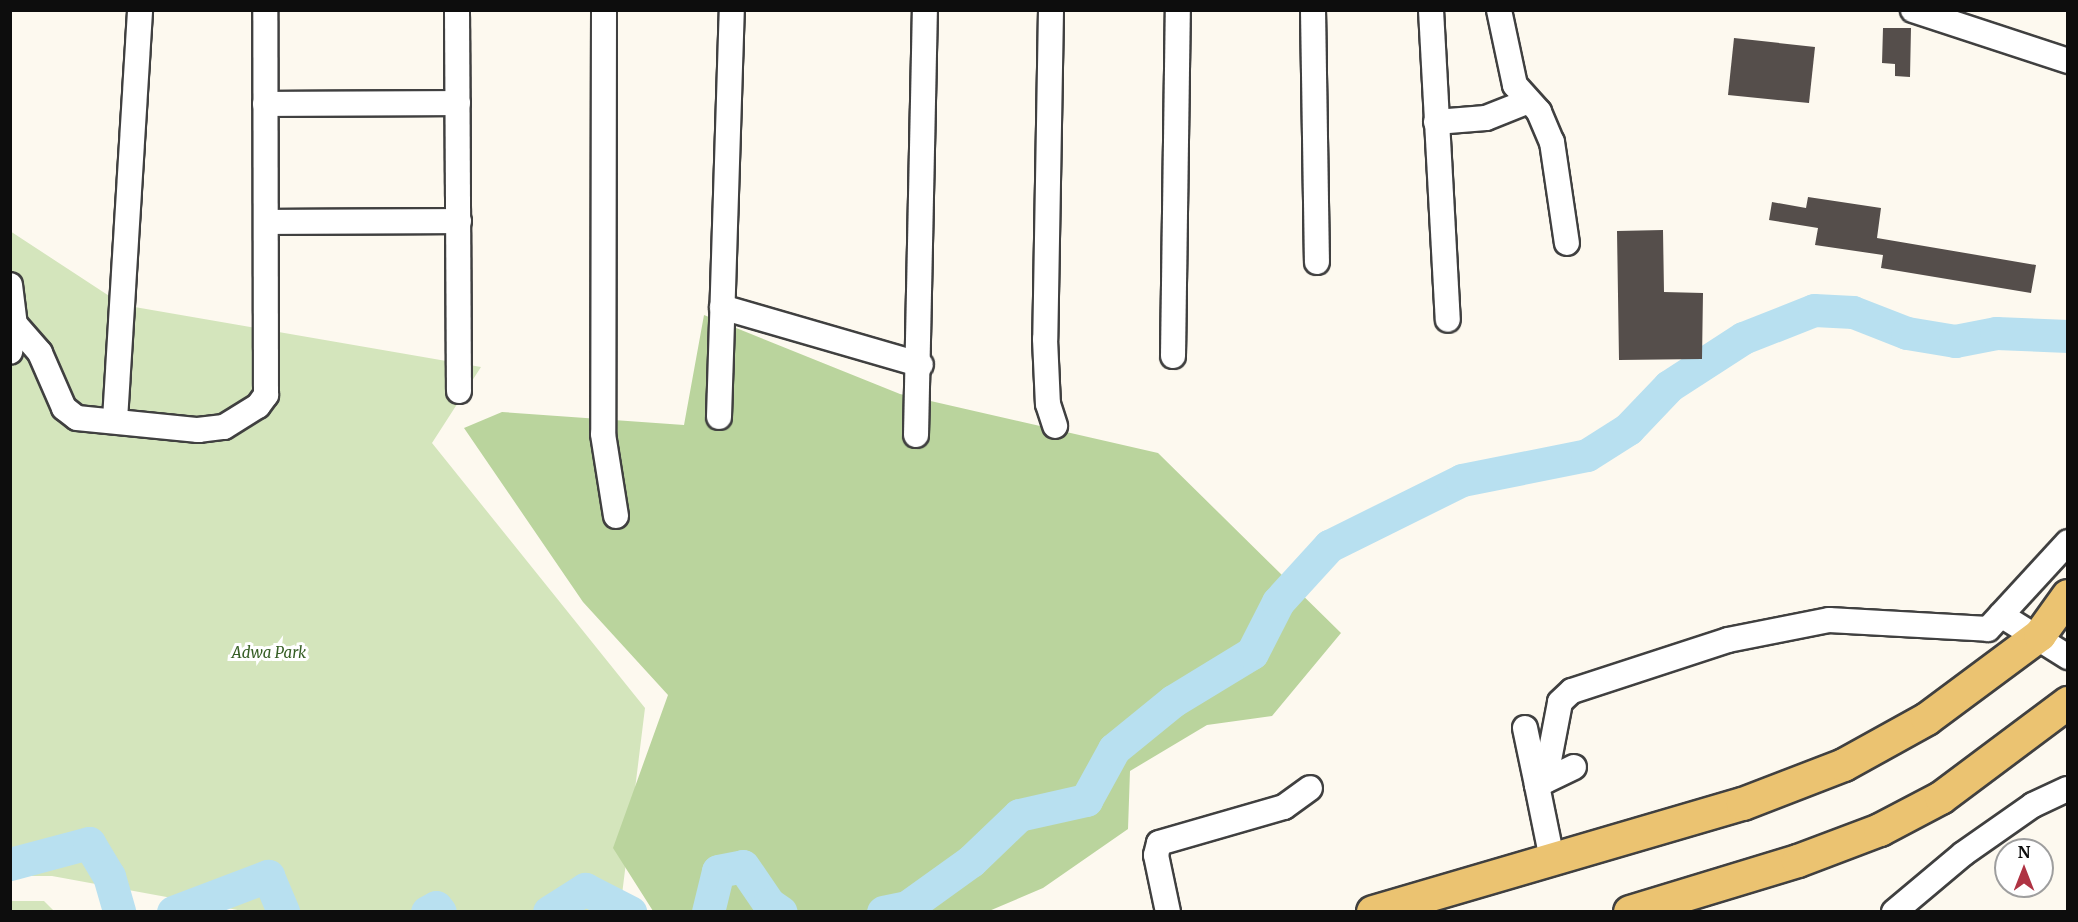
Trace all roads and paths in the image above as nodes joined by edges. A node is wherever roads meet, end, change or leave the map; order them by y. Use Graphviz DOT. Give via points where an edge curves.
graph roads {
  1 [pos="140,10"];
  2 [pos="265,10"];
  3 [pos="458,10"];
  4 [pos="604,10"];
  5 [pos="732,10"];
  6 [pos="925,10"];
  7 [pos="1051,10"];
  8 [pos="1178,10"];
  9 [pos="1313,10"];
  10 [pos="1431,10"];
  11 [pos="1499,10"];
  12 [pos="1912,10"];
  13 [pos="2067,61"];
  14 [pos="1526,102"];
  15 [pos="458,103"];
  16 [pos="266,104"];
  17 [pos="1436,122"];
  18 [pos="459,221"];
  19 [pos="267,222"];
  20 [pos="1567,243"];
  21 [pos="1317,262"];
  22 [pos="10,285"];
  23 [pos="722,307"];
  24 [pos="1448,320"];
  25 [pos="15,324"];
  26 [pos="10,352"];
  27 [pos="1173,356"];
  28 [pos="921,365"];
  29 [pos="459,391"];
  30 [pos="719,417"];
  31 [pos="115,420"];
  32 [pos="1054,426"];
  33 [pos="916,435"];
  34 [pos="616,516"];
  35 [pos="2067,542"];
  36 [pos="2067,596"];
  37 [pos="2001,615"];
  38 [pos="2040,635"];
  39 [pos="2067,657"];
  40 [pos="2067,704"];
  41 [pos="1525,728"];
  42 [pos="1574,768"];
  43 [pos="1541,783"];
  44 [pos="1310,788"];
  45 [pos="2067,789"];
  46 [pos="1552,860"];
  47 [pos="1168,912"];
  48 [pos="1373,912"];
  49 [pos="1630,912"];
  50 [pos="1894,912"];
  1 -- 31 [label="street"];
  2 -- 16 [label="street"];
  3 -- 15 [label="street"];
  4 -- 34 [label="street" via="603,434"];
  5 -- 23 [label="street"];
  6 -- 28 [label="street"];
  7 -- 32 [label="street" via="1045,339 1048,404"];
  8 -- 27 [label="street"];
  9 -- 21 [label="street"];
  10 -- 17 [label="street"];
  11 -- 14 [label="street" via="1509,68"];
  12 -- 13 [label="street"];
  14 -- 17 [label="street" via="1486,118"];
  14 -- 20 [label="street" via="1539,112 1552,142"];
  15 -- 16 [label="street"];
  15 -- 18 [label="street"];
  16 -- 19 [label="street"];
  17 -- 24 [label="street"];
  18 -- 19 [label="street"];
  18 -- 29 [label="street"];
  19 -- 31 [label="street" via="266,395 258,406 224,427 198,430"];
  22 -- 25 [label="street"];
  23 -- 28 [label="street"];
  23 -- 30 [label="street"];
  25 -- 26 [label="street"];
  25 -- 31 [label="street" via="40,353 63,408 77,418"];
  28 -- 33 [label="street"];
  35 -- 37 [label="street"];
  36 -- 38 [label="main road"];
  37 -- 38 [label="street"];
  37 -- 43 [label="street" via="1988,629 1829,620 1763,630 1572,691 1560,702"];
  38 -- 39 [label="street"];
  38 -- 46 [label="main road" via="1927,719 1844,765 1743,804"];
  40 -- 49 [label="main road" via="1941,798 1880,830 1798,861"];
  41 -- 43 [label="street"];
  42 -- 43 [label="street"];
  43 -- 46 [label="street"];
  44 -- 47 [label="street" via="1284,807 1159,843 1156,855"];
  45 -- 50 [label="street" via="2033,805 1963,854"];
  46 -- 48 [label="main road"];
}
